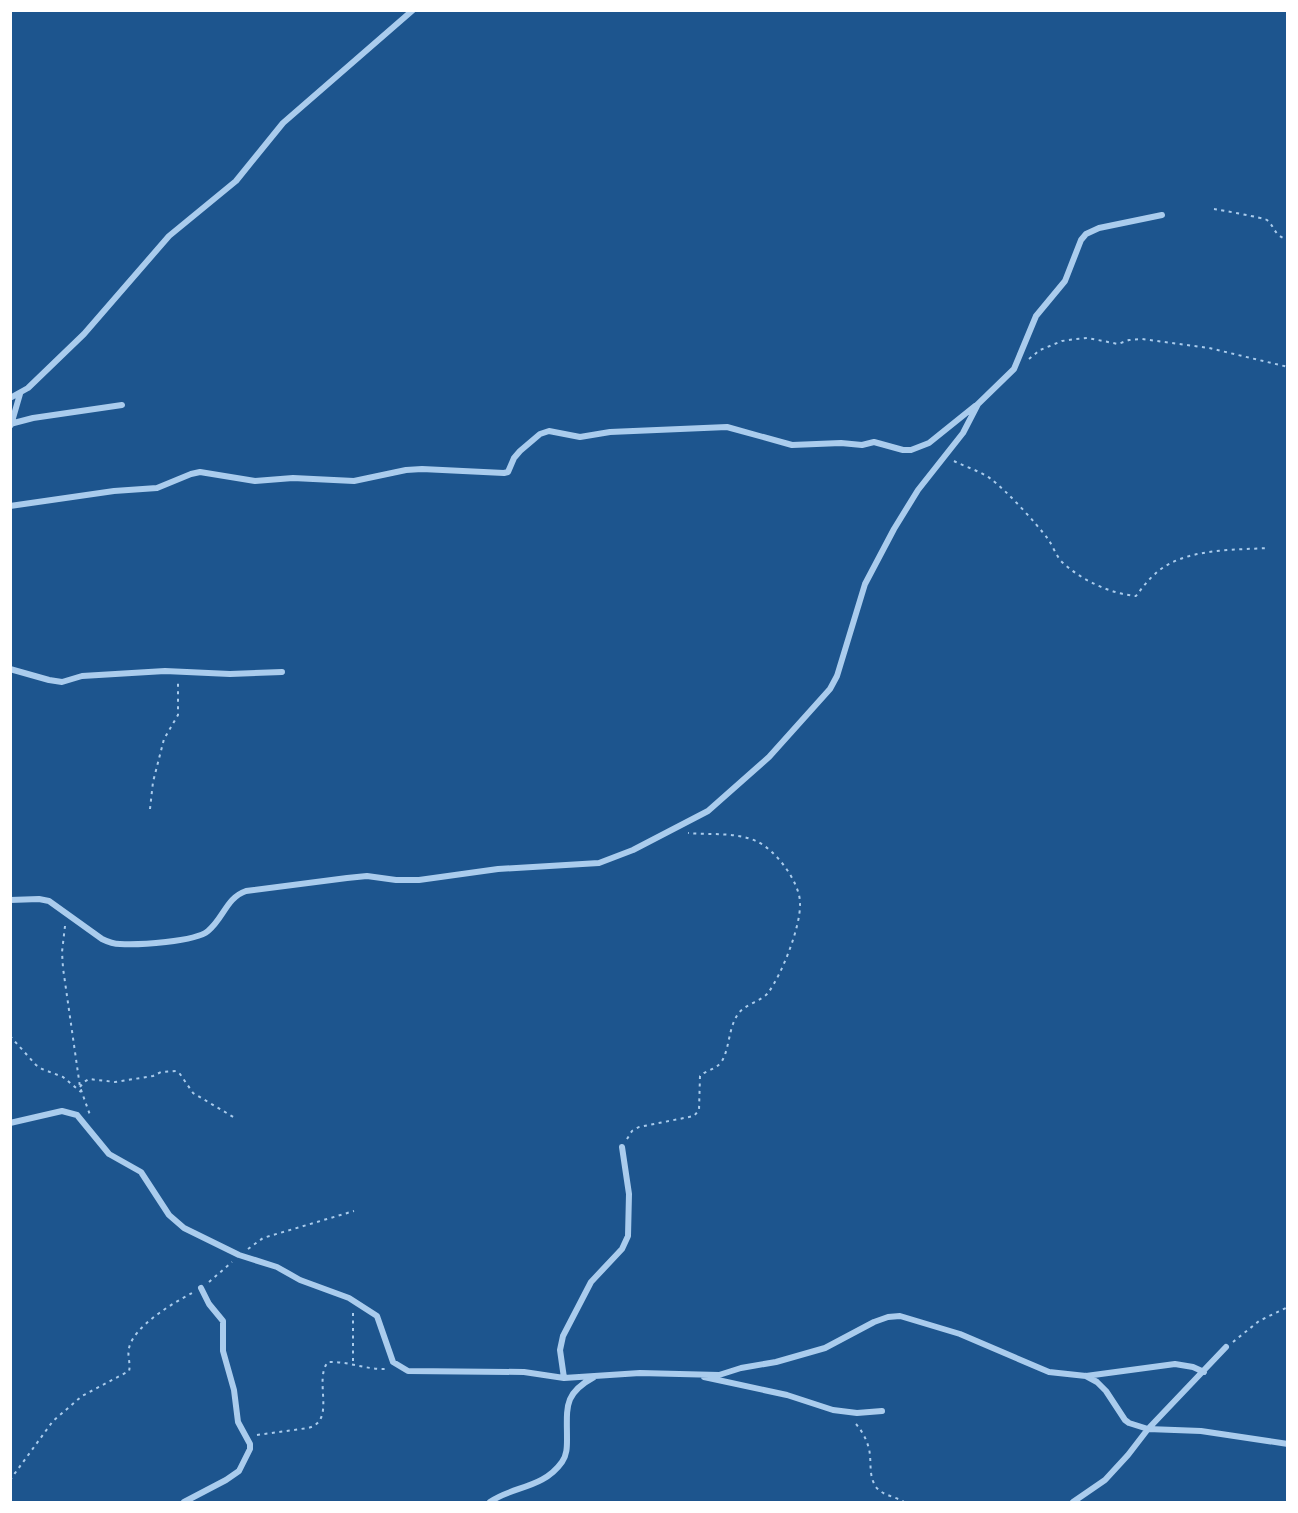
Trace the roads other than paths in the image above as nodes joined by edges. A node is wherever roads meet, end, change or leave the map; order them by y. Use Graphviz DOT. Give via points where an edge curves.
graph roads {
  1 [pos="413,10"];
  2 [pos="1161,215"];
  3 [pos="20,394"];
  4 [pos="10,398"];
  5 [pos="978,404"];
  6 [pos="122,405"];
  7 [pos="11,426"];
  8 [pos="10,506"];
  9 [pos="10,669"];
  10 [pos="282,672"];
  11 [pos="10,900"];
  12 [pos="10,1123"];
  13 [pos="622,1148"];
  14 [pos="201,1288"];
  15 [pos="1226,1347"];
  16 [pos="1204,1371"];
  17 [pos="689,1373"];
  18 [pos="597,1376"];
  19 [pos="1086,1376"];
  20 [pos="564,1378"];
  21 [pos="882,1411"];
  22 [pos="1148,1429"];
  23 [pos="1287,1444"];
  24 [pos="184,1503"];
  25 [pos="490,1503"];
  26 [pos="1073,1503"];
  1 -- 3 [label="street" via="284,123 236,181 169,236 84,334"];
  2 -- 5 [label="street" via="1086,234 1065,281 1036,316 1014,369"];
  3 -- 4 [label="street"];
  3 -- 7 [label="street"];
  5 -- 8 [label="street" via="928,443 911,450 874,442 792,445 727,427 580,437 549,431 520,451 504,473 406,470 354,481 255,481 200,472 157,488"];
  5 -- 11 [label="street" via="963,433 906,508 865,584 830,689 769,757 708,811 633,850 599,863 498,869 419,880 368,876 246,891 236,894 207,932 170,941 111,943 44,899"];
  6 -- 7 [label="street" via="33,418"];
  9 -- 10 [label="street" via="62,682 82,676"];
  12 -- 20 [label="street" via="62,1112 77,1115 109,1154 141,1172 169,1215 184,1228 239,1256 277,1267 353,1301 377,1316 393,1362 399,1367 408,1371 524,1372"];
  13 -- 20 [label="street" via="629,1194 628,1236 622,1249 591,1282 563,1336 560,1350"];
  14 -- 24 [label="street" via="223,1321 223,1351 238,1422 250,1444 239,1470"];
  15 -- 16 [label="street"];
  16 -- 19 [label="street" via="1174,1364"];
  16 -- 22 [label="street"];
  17 -- 18 [label="street"];
  17 -- 19 [label="street" via="719,1375 776,1362 825,1348 874,1322 900,1316 960,1334 1049,1372"];
  17 -- 21 [label="street" via="847,1412"];
  18 -- 20 [label="street"];
  18 -- 25 [label="street" via="580,1385 568,1400 567,1449 561,1464 533,1485"];
  19 -- 22 [label="street" via="1106,1391 1125,1420"];
  22 -- 23 [label="street" via="1201,1431"];
  22 -- 26 [label="street" via="1105,1480"];
}
